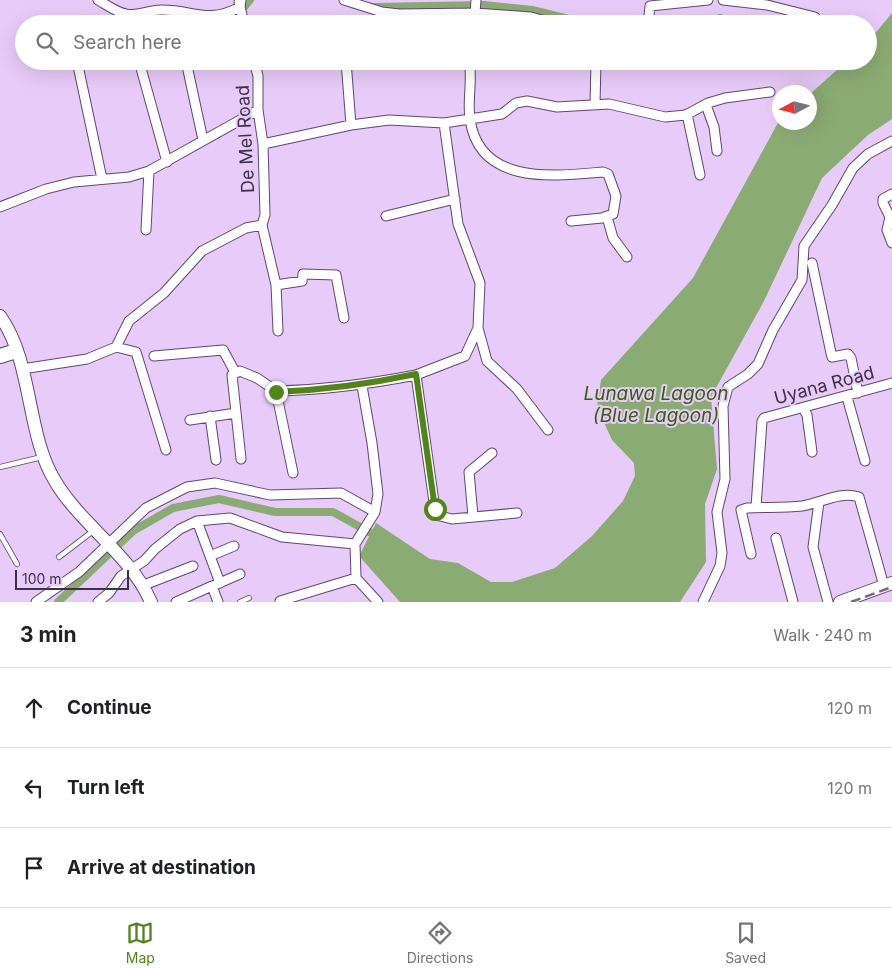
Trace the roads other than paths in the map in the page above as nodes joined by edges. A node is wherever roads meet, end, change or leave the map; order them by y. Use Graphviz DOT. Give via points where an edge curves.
graph roads {
  1 [pos="98,0"];
  2 [pos="344,0"];
  3 [pos="476,0"];
  4 [pos="708,0"];
  5 [pos="723,0"];
  6 [pos="240,2"];
  7 [pos="472,13"];
  8 [pos="128,15"];
  9 [pos="138,15"];
  10 [pos="187,15"];
  11 [pos="225,15"];
  12 [pos="242,15"];
  13 [pos="502,15"];
  14 [pos="649,15"];
  15 [pos="807,15"];
  16 [pos="79,70"];
  17 [pos="141,70"];
  18 [pos="188,70"];
  19 [pos="256,70"];
  20 [pos="347,70"];
  21 [pos="469,70"];
  22 [pos="596,70"];
  23 [pos="770,92"];
  24 [pos="706,104"];
  25 [pos="595,105"];
  26 [pos="258,110"];
  27 [pos="687,114"];
  28 [pos="470,119"];
  29 [pos="444,123"];
  30 [pos="351,125"];
  31 [pos="203,140"];
  32 [pos="892,140"];
  33 [pos="263,144"];
  34 [pos="717,151"];
  35 [pos="167,162"];
  36 [pos="149,171"];
  37 [pos="700,175"];
  38 [pos="102,179"];
  39 [pos="892,194"];
  40 [pos="454,199"];
  41 [pos="0,207"];
  42 [pos="386,216"];
  43 [pos="607,217"];
  44 [pos="571,221"];
  45 [pos="262,225"];
  46 [pos="146,230"];
  47 [pos="892,243"];
  48 [pos="627,257"];
  49 [pos="812,263"];
  50 [pos="276,285"];
  51 [pos="0,316"];
  52 [pos="344,318"];
  53 [pos="478,328"];
  54 [pos="278,331"];
  55 [pos="116,347"];
  56 [pos="16,351"];
  57 [pos="0,356"];
  58 [pos="154,356"];
  59 [pos="22,369"];
  60 [pos="235,372"];
  61 [pos="416,374"];
  62 [pos="892,383"];
  63 [pos="362,386"];
  64 [pos="276,392"];
  65 [pos="858,393"];
  66 [pos="847,397"];
  67 [pos="803,408"];
  68 [pos="236,413"];
  69 [pos="210,416"];
  70 [pos="190,420"];
  71 [pos="548,430"];
  72 [pos="166,450"];
  73 [pos="812,452"];
  74 [pos="492,453"];
  75 [pos="44,456"];
  76 [pos="241,459"];
  77 [pos="216,460"];
  78 [pos="865,461"];
  79 [pos="0,467"];
  80 [pos="293,472"];
  81 [pos="819,502"];
  82 [pos="759,507"];
  83 [pos="517,512"];
  84 [pos="374,514"];
  85 [pos="473,516"];
  86 [pos="197,522"];
  87 [pos="94,530"];
  88 [pos="0,534"];
  89 [pos="776,538"];
  90 [pos="356,543"];
  91 [pos="110,546"];
  92 [pos="234,546"];
  93 [pos="751,554"];
  94 [pos="210,556"];
  95 [pos="59,557"];
  96 [pos="17,564"];
  97 [pos="128,566"];
  98 [pos="193,566"];
  99 [pos="240,574"];
  100 [pos="356,578"];
  101 [pos="216,584"];
  102 [pos="888,584"];
  103 [pos="144,585"];
  104 [pos="249,598"];
  105 [pos="280,601"];
  106 [pos="36,602"];
  107 [pos="98,602"];
  108 [pos="151,602"];
  109 [pos="176,602"];
  110 [pos="218,602"];
  111 [pos="240,602"];
  112 [pos="378,602"];
  113 [pos="703,602"];
  114 [pos="793,602"];
  115 [pos="828,602"];
  116 [pos="840,602"];
  1 -- 8 [label="street"];
  2 -- 7 [label="street" via="399,14"];
  3 -- 7 [label="street"];
  4 -- 14 [label="street" via="650,6"];
  5 -- 15 [label="street" via="767,5"];
  6 -- 11 [label="street"];
  6 -- 12 [label="street"];
  7 -- 13 [label="street"];
  9 -- 10 [label="street" via="161,10"];
  16 -- 38 [label="street"];
  17 -- 35 [label="street"];
  18 -- 31 [label="street"];
  19 -- 26 [label="street, De Mel Road"];
  20 -- 30 [label="street"];
  21 -- 28 [label="street"];
  22 -- 25 [label="street"];
  23 -- 24 [label="street"];
  24 -- 27 [label="street"];
  24 -- 34 [label="street" via="714,127"];
  25 -- 27 [label="street" via="609,104 665,117"];
  25 -- 28 [label="street" via="558,107 527,101 516,103 502,114"];
  26 -- 31 [label="street"];
  26 -- 33 [label="street, De Mel Road"];
  27 -- 37 [label="street"];
  28 -- 29 [label="street"];
  28 -- 43 [label="street" via="483,150 512,170 528,175 608,174 614,186 616,211"];
  29 -- 30 [label="street" via="389,120"];
  29 -- 40 [label="street"];
  30 -- 33 [label="street"];
  31 -- 35 [label="street"];
  32 -- 113 [label="street" via="868,154 853,168 804,246 802,280 758,364 728,387 723,406 725,479 718,512 721,559"];
  33 -- 45 [label="street, De Mel Road" via="265,215"];
  35 -- 36 [label="street"];
  36 -- 38 [label="street" via="129,177"];
  36 -- 46 [label="street"];
  38 -- 41 [label="street" via="46,189"];
  39 -- 47 [label="street" via="883,199 890,217 887,230"];
  40 -- 42 [label="street"];
  40 -- 53 [label="street" via="458,224 480,283"];
  43 -- 44 [label="street"];
  43 -- 48 [label="street" via="614,238"];
  45 -- 50 [label="street"];
  45 -- 55 [label="street" via="246,228 202,251 164,293 129,321"];
  49 -- 65 [label="street" via="832,357 848,354 851,358"];
  50 -- 52 [label="street" via="302,281 303,274 336,275"];
  50 -- 54 [label="street"];
  51 -- 56 [label="street"];
  53 -- 61 [label="street" via="465,356"];
  53 -- 71 [label="street" via="487,362 517,389"];
  55 -- 59 [label="street" via="87,359"];
  55 -- 72 [label="street" via="136,352"];
  56 -- 57 [label="main road"];
  56 -- 59 [label="street"];
  58 -- 60 [label="street" via="224,350"];
  59 -- 75 [label="street"];
  60 -- 64 [label="street" via="257,378"];
  60 -- 68 [label="street" via="232,375"];
  61 -- 63 [label="street"];
  61 -- 85 [label="street" via="435,509 440,516 452,519"];
  62 -- 65 [label="street, Uyana Road"];
  63 -- 64 [label="street"];
  63 -- 84 [label="street" via="378,494"];
  64 -- 80 [label="street"];
  65 -- 66 [label="street, Uyana Road"];
  66 -- 67 [label="street, Uyana Road"];
  66 -- 78 [label="street"];
  67 -- 73 [label="street" via="807,415"];
  67 -- 82 [label="street, Uyana Road" via="762,421"];
  68 -- 69 [label="street"];
  68 -- 76 [label="street"];
  69 -- 70 [label="street"];
  69 -- 77 [label="street"];
  74 -- 85 [label="street" via="469,472"];
  75 -- 79 [label="lane"];
  75 -- 87 [label="street" via="54,481"];
  81 -- 82 [label="street" via="791,507"];
  81 -- 102 [label="street" via="837,495 859,497"];
  81 -- 115 [label="street" via="814,547"];
  82 -- 93 [label="street" via="741,510"];
  83 -- 85 [label="street"];
  84 -- 90 [label="street"];
  84 -- 91 [label="street" via="341,493 270,495 215,483 187,487 146,508"];
  86 -- 90 [label="street" via="230,518 282,537"];
  86 -- 94 [label="street"];
  86 -- 97 [label="street" via="180,529"];
  87 -- 91 [label="street"];
  87 -- 95 [label="lane"];
  88 -- 96 [label="lane"];
  89 -- 114 [label="street"];
  90 -- 100 [label="street"];
  91 -- 97 [label="street"];
  91 -- 106 [label="street"];
  92 -- 94 [label="street"];
  94 -- 101 [label="street"];
  97 -- 103 [label="street"];
  97 -- 107 [label="street"];
  98 -- 103 [label="street"];
  99 -- 101 [label="street"];
  100 -- 105 [label="street"];
  100 -- 112 [label="street"];
  101 -- 109 [label="street"];
  101 -- 110 [label="street"];
  102 -- 116 [label="street"];
  103 -- 108 [label="street"];
  104 -- 111 [label="lane"];
}
